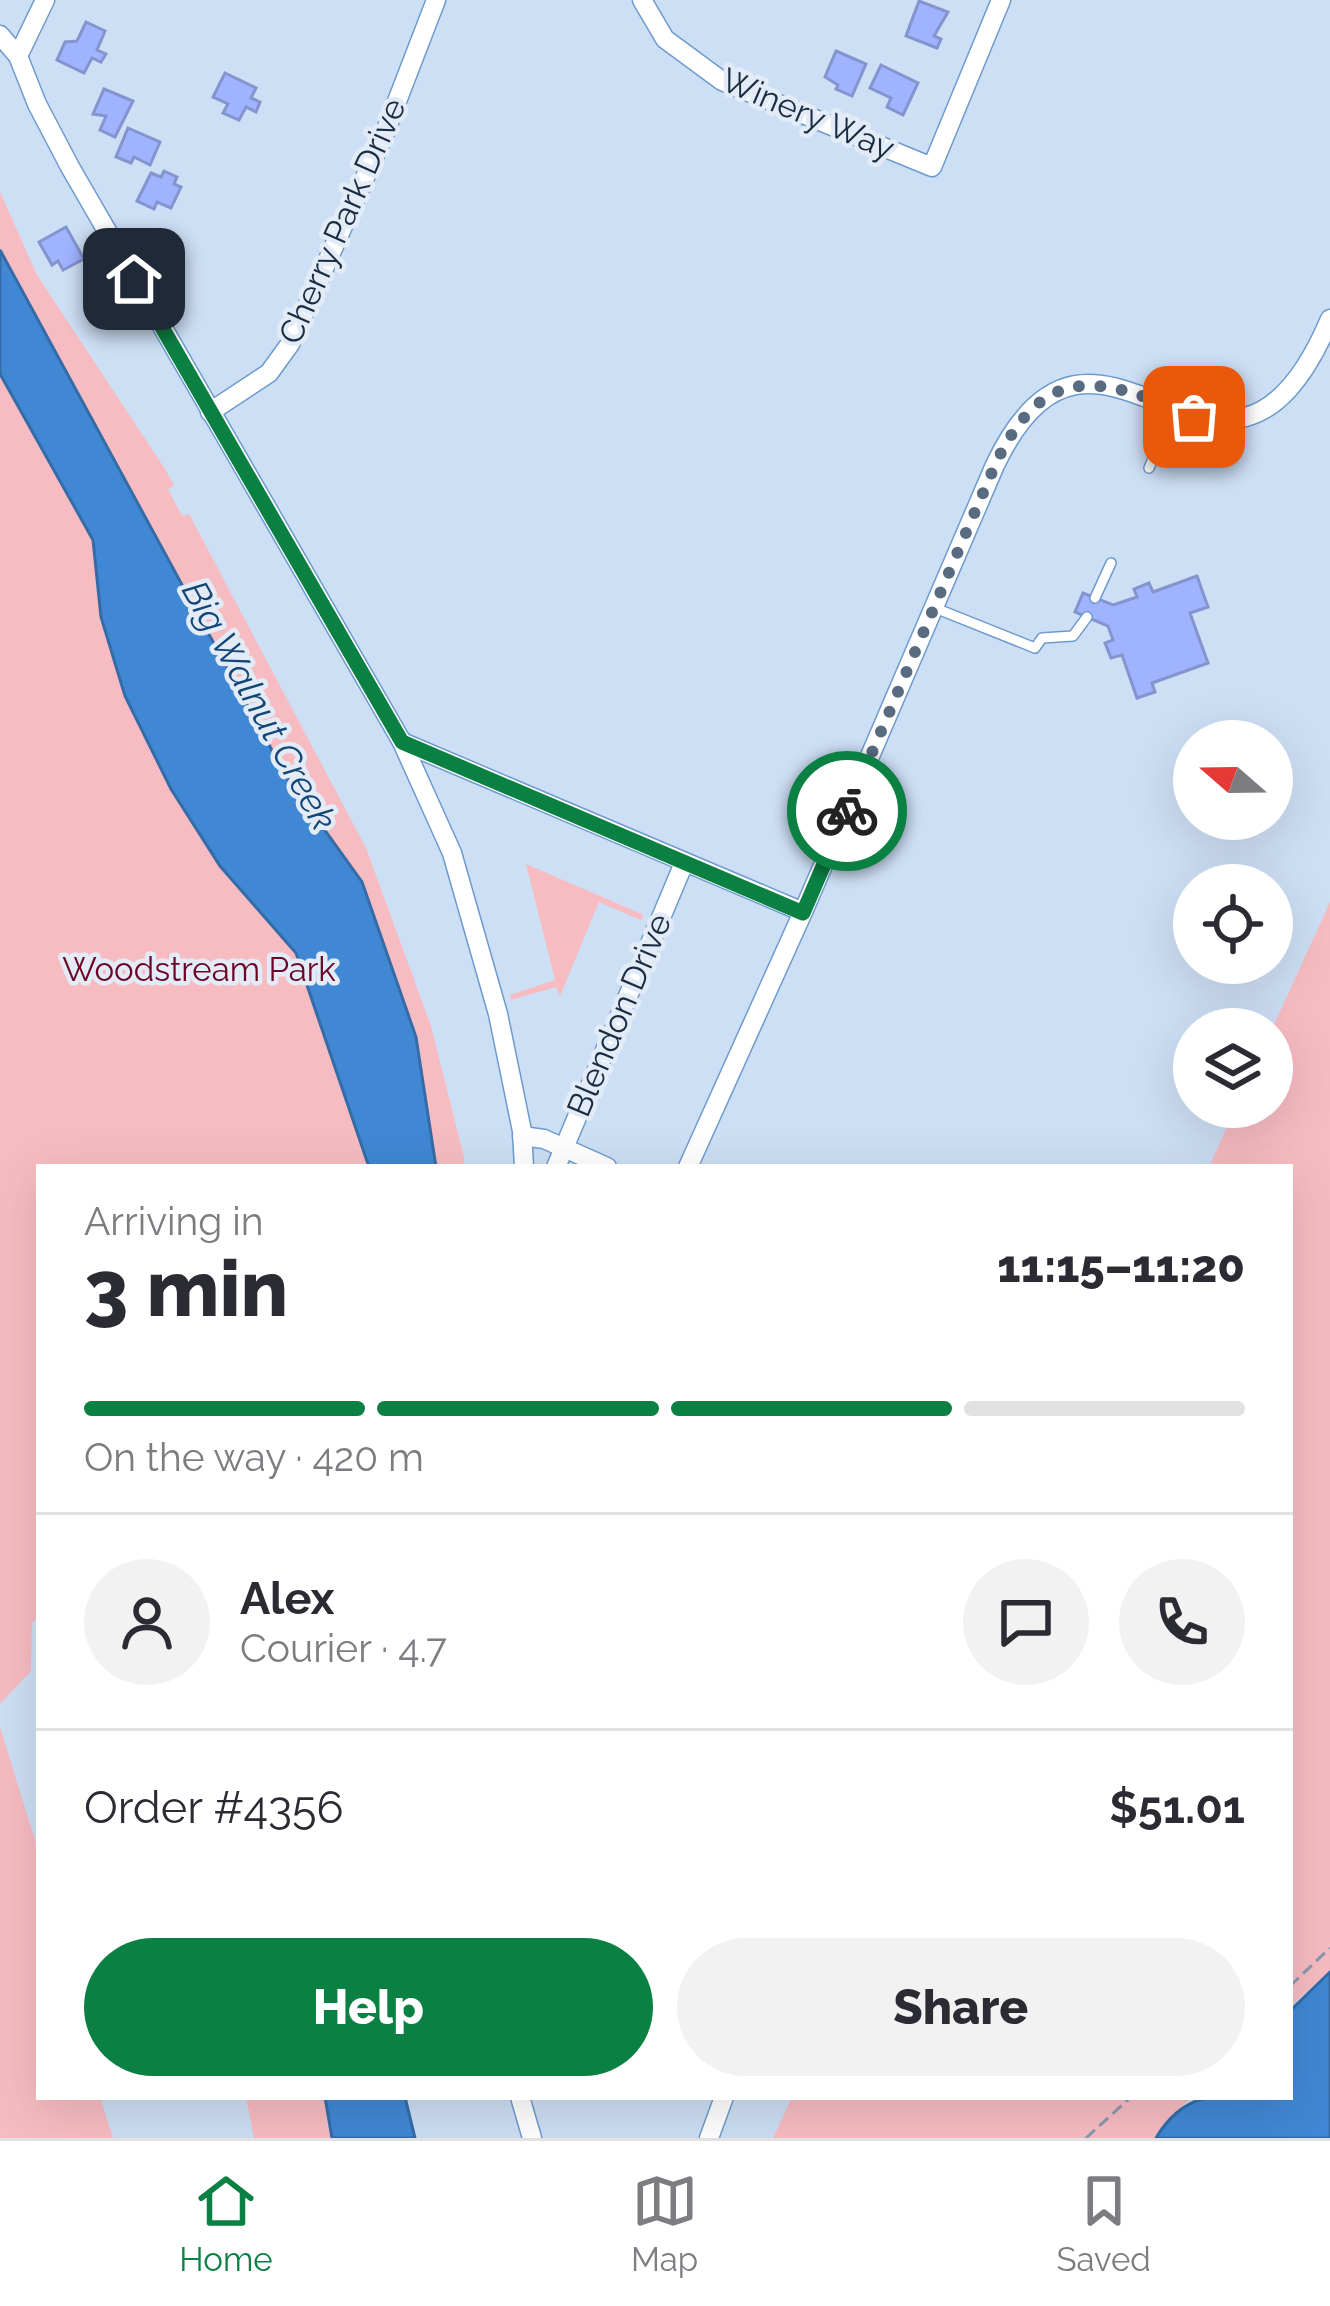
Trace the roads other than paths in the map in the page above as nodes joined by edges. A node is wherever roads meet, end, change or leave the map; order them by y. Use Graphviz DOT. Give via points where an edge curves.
graph roads {
  1 [pos="45,0"];
  2 [pos="436,0"];
  3 [pos="642,0"];
  4 [pos="1000,0"];
  5 [pos="0,35"];
  6 [pos="18,56"];
  7 [pos="1330,319"];
  8 [pos="1174,408"];
  9 [pos="210,412"];
  10 [pos="1149,468"];
  11 [pos="1111,563"];
  12 [pos="1095,598"];
  13 [pos="934,608"];
  14 [pos="1087,617"];
  15 [pos="402,742"];
  16 [pos="684,863"];
  17 [pos="803,913"];
  18 [pos="522,1136"];
  19 [pos="564,1146"];
  20 [pos="524,1164"];
  21 [pos="557,1164"];
  22 [pos="601,1164"];
  23 [pos="689,1164"];
  24 [pos="521,2100"];
  25 [pos="720,2100"];
  26 [pos="532,2138"];
  27 [pos="709,2138"];
  1 -- 6 [label="street"];
  2 -- 9 [label="street, Cherry Park Drive" via="290,344 269,373"];
  3 -- 4 [label="street, Winery Way" via="665,39 722,81 932,167"];
  5 -- 6 [label="street"];
  6 -- 9 [label="street" via="70,167"];
  7 -- 8 [label="street" via="1295,384 1256,416 1211,422"];
  8 -- 10 [label="lane"];
  8 -- 13 [label="street" via="1082,383 1033,406 1006,441"];
  9 -- 15 [label="street"];
  11 -- 12 [label="lane"];
  13 -- 14 [label="lane" via="1035,648 1042,638 1073,636"];
  13 -- 17 [label="street"];
  15 -- 16 [label="street"];
  15 -- 18 [label="street" via="452,853"];
  16 -- 17 [label="street"];
  16 -- 19 [label="street, Blendon Drive"];
  17 -- 23 [label="street"];
  18 -- 19 [label="street"];
  18 -- 20 [label="street"];
  19 -- 21 [label="street, Blendon Drive"];
  19 -- 22 [label="street"];
  24 -- 26 [label="street"];
  25 -- 27 [label="street"];
}
